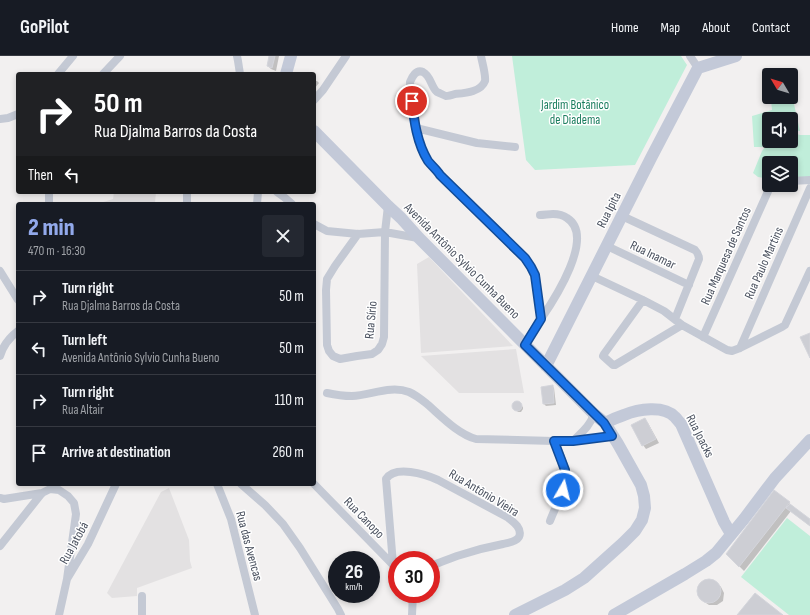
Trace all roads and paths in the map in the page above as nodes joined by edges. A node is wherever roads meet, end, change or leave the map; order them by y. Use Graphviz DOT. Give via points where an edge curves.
graph roads {
  1 [pos="73,56"];
  2 [pos="120,56"];
  3 [pos="236,56"];
  4 [pos="291,56"];
  5 [pos="346,56"];
  6 [pos="481,56"];
  7 [pos="690,56"];
  8 [pos="735,56"];
  9 [pos="698,68"];
  10 [pos="60,72"];
  11 [pos="105,72"];
  12 [pos="240,72"];
  13 [pos="287,72"];
  14 [pos="316,98"];
  15 [pos="16,115"];
  16 [pos="0,118"];
  17 [pos="416,128"];
  18 [pos="316,133"];
  19 [pos="515,147"];
  20 [pos="810,180"];
  21 [pos="798,181"];
  22 [pos="810,188"];
  23 [pos="768,192"];
  24 [pos="280,194"];
  25 [pos="290,202"];
  26 [pos="388,206"];
  27 [pos="540,215"];
  28 [pos="622,216"];
  29 [pos="316,225"];
  30 [pos="385,232"];
  31 [pos="358,234"];
  32 [pos="419,238"];
  33 [pos="607,246"];
  34 [pos="0,271"];
  35 [pos="810,271"];
  36 [pos="592,276"];
  37 [pos="689,286"];
  38 [pos="16,297"];
  39 [pos="643,300"];
  40 [pos="541,319"];
  41 [pos="675,319"];
  42 [pos="682,325"];
  43 [pos="16,333"];
  44 [pos="703,337"];
  45 [pos="525,345"];
  46 [pos="740,348"];
  47 [pos="0,356"];
  48 [pos="546,366"];
  49 [pos="328,393"];
  50 [pos="594,414"];
  51 [pos="604,423"];
  52 [pos="612,436"];
  53 [pos="810,440"];
  54 [pos="554,441"];
  55 [pos="573,441"];
  56 [pos="115,486"];
  57 [pos="218,486"];
  58 [pos="243,486"];
  59 [pos="316,486"];
  60 [pos="42,493"];
  61 [pos="0,498"];
  62 [pos="550,521"];
  63 [pos="731,534"];
  64 [pos="0,546"];
  65 [pos="393,551"];
  66 [pos="388,559"];
  67 [pos="440,562"];
  68 [pos="67,579"];
  69 [pos="142,596"];
  70 [pos="413,603"];
  71 [pos="58,615"];
  72 [pos="142,615"];
  73 [pos="255,615"];
  74 [pos="341,615"];
  75 [pos="412,615"];
  76 [pos="515,615"];
  77 [pos="614,615"];
  1 -- 10 [label="street"];
  2 -- 11 [label="street"];
  3 -- 12 [label="street"];
  4 -- 13 [label="main road"];
  5 -- 14 [label="street"];
  6 -- 17 [label="street" via="484,83 472,92 446,96 436,90 422,72 414,73 410,82"];
  7 -- 9 [label="street"];
  8 -- 9 [label="main road"];
  9 -- 28 [label="main road, Rua Ipita"];
  15 -- 16 [label="street"];
  17 -- 19 [label="street" via="477,143"];
  17 -- 40 [label="street" via="428,161 531,267 535,275"];
  18 -- 26 [label="main road, Avenida Antônio Sylvio Cunha Bueno"];
  20 -- 21 [label="street"];
  22 -- 46 [label="street, Rua Paulo Martins"];
  23 -- 44 [label="street, Rua Marquesa de Santos"];
  24 -- 25 [label="street"];
  26 -- 30 [label="street, Rua Sírio"];
  26 -- 32 [label="main road, Avenida Antônio Sylvio Cunha Bueno"];
  27 -- 40 [label="street" via="559,214 565,217 575,226 577,234 574,258 559,290"];
  28 -- 33 [label="main road, Rua Ipita"];
  28 -- 37 [label="street" via="697,252 700,259"];
  29 -- 31 [label="street" via="327,231"];
  30 -- 31 [label="street"];
  30 -- 31 [label="street, Rua Sírio" via="382,344 372,354 340,359 333,356 327,345 327,278"];
  30 -- 32 [label="street"];
  32 -- 45 [label="main road, Avenida Antônio Sylvio Cunha Bueno"];
  33 -- 36 [label="main road, Rua Ipita"];
  33 -- 37 [label="street, Rua Inamar"];
  34 -- 38 [label="street"];
  35 -- 46 [label="street" via="785,325"];
  36 -- 39 [label="street"];
  36 -- 48 [label="main road, Rua Ipita"];
  37 -- 41 [label="street"];
  39 -- 41 [label="street"];
  39 -- 42 [label="street" via="603,356 613,365"];
  40 -- 45 [label="street"];
  41 -- 42 [label="street"];
  42 -- 44 [label="street"];
  43 -- 47 [label="street" via="1,351"];
  44 -- 46 [label="street" via="726,350"];
  45 -- 48 [label="main road, Avenida Antônio Sylvio Cunha Bueno"];
  48 -- 50 [label="main road, Avenida Antônio Sylvio Cunha Bueno"];
  49 -- 54 [label="street" via="352,396 389,390 410,392 461,432 476,440"];
  50 -- 51 [label="main road, Avenida Antônio Sylvio Cunha Bueno"];
  50 -- 55 [label="street" via="587,428"];
  51 -- 52 [label="main road, Avenida Antônio Sylvio Cunha Bueno"];
  51 -- 63 [label="main road, Rua Joacks" via="640,410 660,410 675,416"];
  52 -- 55 [label="street"];
  52 -- 76 [label="main road, Avenida Antônio Sylvio Cunha Bueno" via="641,485 645,508 642,520 624,543 584,578"];
  53 -- 63 [label="main road" via="775,478"];
  54 -- 55 [label="street"];
  54 -- 62 [label="street" via="566,479"];
  56 -- 68 [label="street, Rua Jatobá" via="88,544"];
  57 -- 73 [label="street, Rua das Avencas" via="231,519"];
  58 -- 74 [label="street" via="283,524"];
  59 -- 66 [label="street, Rua Canopo"];
  60 -- 61 [label="street"];
  60 -- 64 [label="street"];
  60 -- 68 [label="street" via="59,490 74,503 76,514"];
  63 -- 77 [label="main road" via="706,561"];
  65 -- 67 [label="street, Rua Antônio Vieira" via="386,479 394,472 416,472 438,480 507,517 514,522 520,532 516,540 510,543 489,546"];
  68 -- 71 [label="street, Rua Jatobá"];
  69 -- 72 [label="street"];
  70 -- 75 [label="street"];
}
